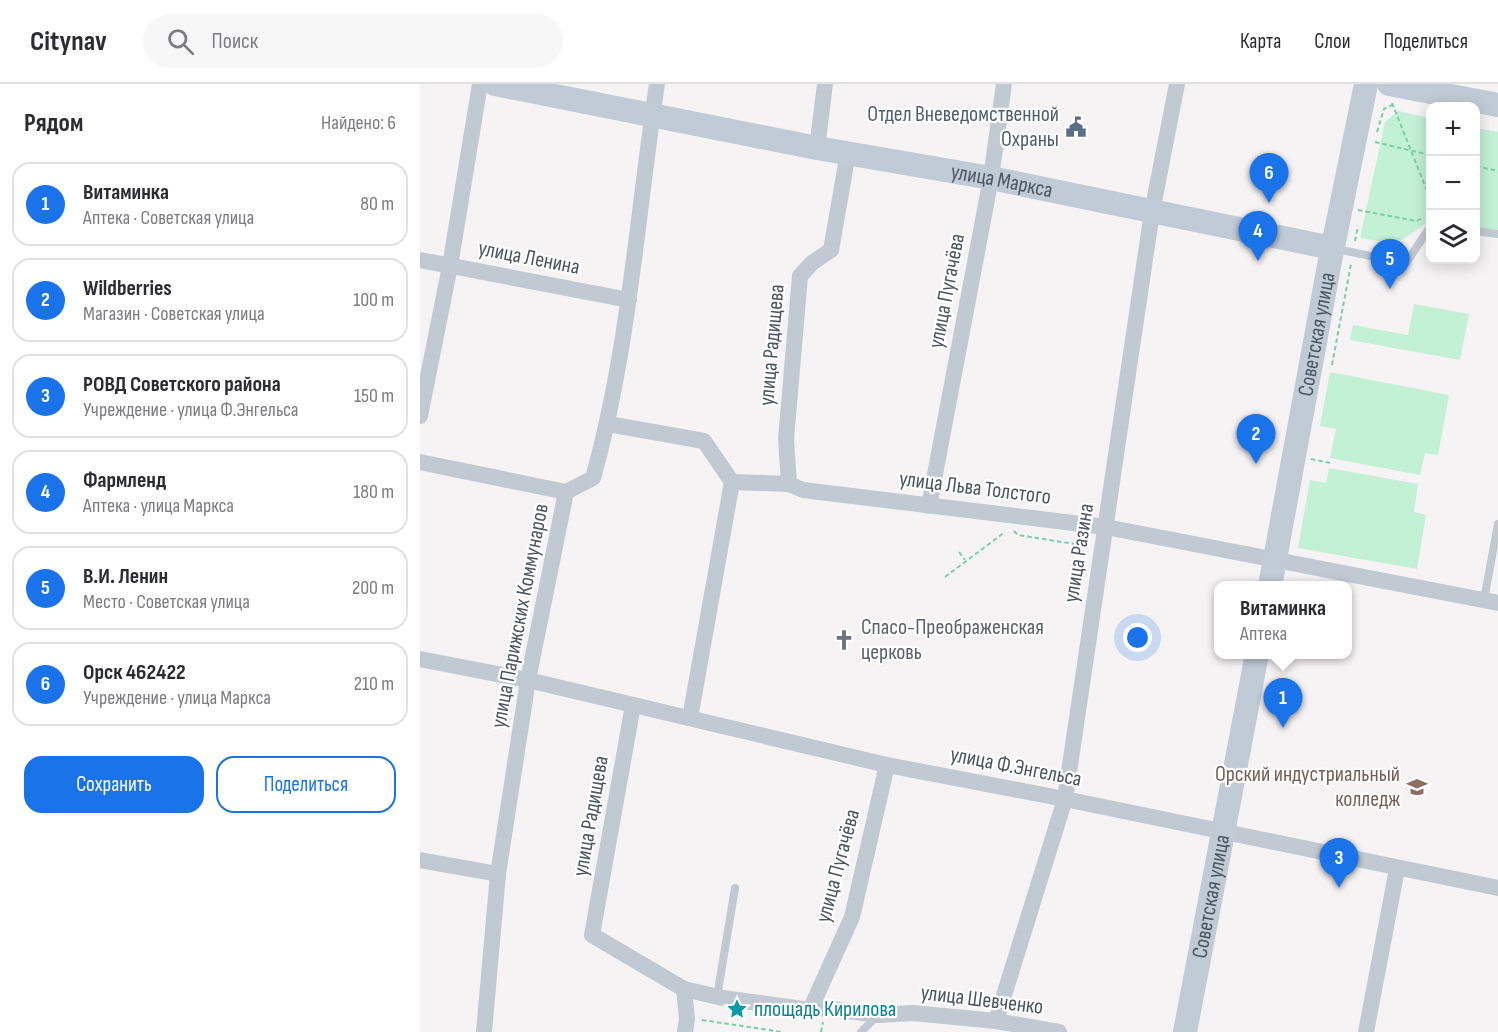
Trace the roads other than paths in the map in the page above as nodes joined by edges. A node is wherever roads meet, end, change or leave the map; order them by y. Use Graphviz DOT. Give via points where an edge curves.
graph roads {
  1 [pos="480,84"];
  2 [pos="495,84"];
  3 [pos="657,84"];
  4 [pos="825,84"];
  5 [pos="1004,84"];
  6 [pos="1177,84"];
  7 [pos="1366,84"];
  8 [pos="1394,95"];
  9 [pos="1498,105"];
  10 [pos="652,115"];
  11 [pos="817,148"];
  12 [pos="848,153"];
  13 [pos="991,178"];
  14 [pos="1152,212"];
  15 [pos="1480,232"];
  16 [pos="1426,234"];
  17 [pos="1498,234"];
  18 [pos="1343,250"];
  19 [pos="420,260"];
  20 [pos="450,266"];
  21 [pos="629,300"];
  22 [pos="420,416"];
  23 [pos="608,424"];
  24 [pos="420,462"];
  25 [pos="732,482"];
  26 [pos="789,484"];
  27 [pos="566,492"];
  28 [pos="929,506"];
  29 [pos="1498,524"];
  30 [pos="1106,528"];
  31 [pos="1275,560"];
  32 [pos="1271,581"];
  33 [pos="1491,602"];
  34 [pos="420,659"];
  35 [pos="1256,659"];
  36 [pos="528,680"];
  37 [pos="633,705"];
  38 [pos="690,718"];
  39 [pos="887,765"];
  40 [pos="1065,799"];
  41 [pos="1224,833"];
  42 [pos="420,860"];
  43 [pos="1397,869"];
  44 [pos="498,874"];
  45 [pos="735,888"];
  46 [pos="1498,888"];
  47 [pos="592,935"];
  48 [pos="684,989"];
  49 [pos="717,997"];
  50 [pos="810,1010"];
  51 [pos="879,1015"];
  52 [pos="996,1021"];
  53 [pos="686,1025"];
  54 [pos="484,1032"];
  55 [pos="861,1032"];
  56 [pos="875,1032"];
  57 [pos="1059,1032"];
  58 [pos="1185,1032"];
  59 [pos="1366,1032"];
  1 -- 20 [label="street"];
  2 -- 10 [label="street, улица Маркса"];
  3 -- 10 [label="street, улица Парижских Коммунаров"];
  4 -- 11 [label="street"];
  5 -- 13 [label="street, улица Пугачёва"];
  6 -- 14 [label="street, улица Разина"];
  7 -- 18 [label="street, Советская улица"];
  8 -- 9 [label="street"];
  10 -- 11 [label="street, улица Маркса"];
  10 -- 21 [label="street, улица Парижских Коммунаров"];
  11 -- 12 [label="street, улица Маркса"];
  12 -- 13 [label="street, улица Маркса"];
  12 -- 26 [label="street, улица Радищева" via="831,250 800,276 786,439"];
  13 -- 14 [label="street, улица Маркса"];
  13 -- 28 [label="street, улица Пугачёва"];
  14 -- 18 [label="street, улица Маркса"];
  14 -- 30 [label="street, улица Разина"];
  15 -- 17 [label="lane"];
  16 -- 18 [label="lane" via="1406,263"];
  18 -- 31 [label="street, Советская улица"];
  19 -- 20 [label="street, улица Ленина"];
  20 -- 21 [label="street, улица Ленина"];
  20 -- 22 [label="street"];
  21 -- 23 [label="street, улица Парижских Коммунаров"];
  23 -- 25 [label="street" via="704,441"];
  23 -- 27 [label="street, улица Парижских Коммунаров" via="593,478"];
  24 -- 27 [label="street"];
  25 -- 26 [label="street, улица Льва Толстого"];
  25 -- 38 [label="street"];
  26 -- 28 [label="street, улица Льва Толстого" via="803,490"];
  27 -- 36 [label="street, улица Парижских Коммунаров"];
  28 -- 30 [label="street, улица Льва Толстого"];
  29 -- 33 [label="lane"];
  30 -- 31 [label="street, улица Льва Толстого"];
  30 -- 40 [label="street, улица Разина"];
  31 -- 32 [label="street, Советская улица"];
  31 -- 33 [label="street, улица Льва Толстого"];
  34 -- 36 [label="street, улица Ф.Энгельса"];
  35 -- 41 [label="street, Советская улица"];
  36 -- 37 [label="street, улица Ф.Энгельса"];
  36 -- 44 [label="street, улица Парижских Коммунаров"];
  37 -- 38 [label="street, улица Ф.Энгельса"];
  37 -- 47 [label="street, улица Радищева"];
  38 -- 39 [label="street, улица Ф.Энгельса"];
  39 -- 40 [label="street, улица Ф.Энгельса"];
  39 -- 50 [label="street, улица Пугачёва" via="852,917"];
  40 -- 41 [label="street, улица Ф.Энгельса"];
  40 -- 52 [label="street, улица Разина"];
  41 -- 43 [label="street, улица Ф.Энгельса"];
  41 -- 58 [label="street, Советская улица"];
  42 -- 44 [label="street"];
  43 -- 46 [label="street, улица Ф.Энгельса"];
  43 -- 59 [label="street"];
  44 -- 54 [label="street, улица Парижских Коммунаров"];
  45 -- 49 [label="lane"];
  47 -- 48 [label="street, улица Шевченко"];
  48 -- 49 [label="street, улица Шевченко"];
  48 -- 53 [label="street"];
  49 -- 50 [label="street, улица Шевченко"];
  50 -- 51 [label="street, улица Шевченко" via="825,1008"];
  51 -- 52 [label="street, улица Шевченко" via="913,1013"];
  51 -- 55 [label="lane"];
  51 -- 56 [label="street"];
  52 -- 57 [label="street, улица Шевченко"];
}
